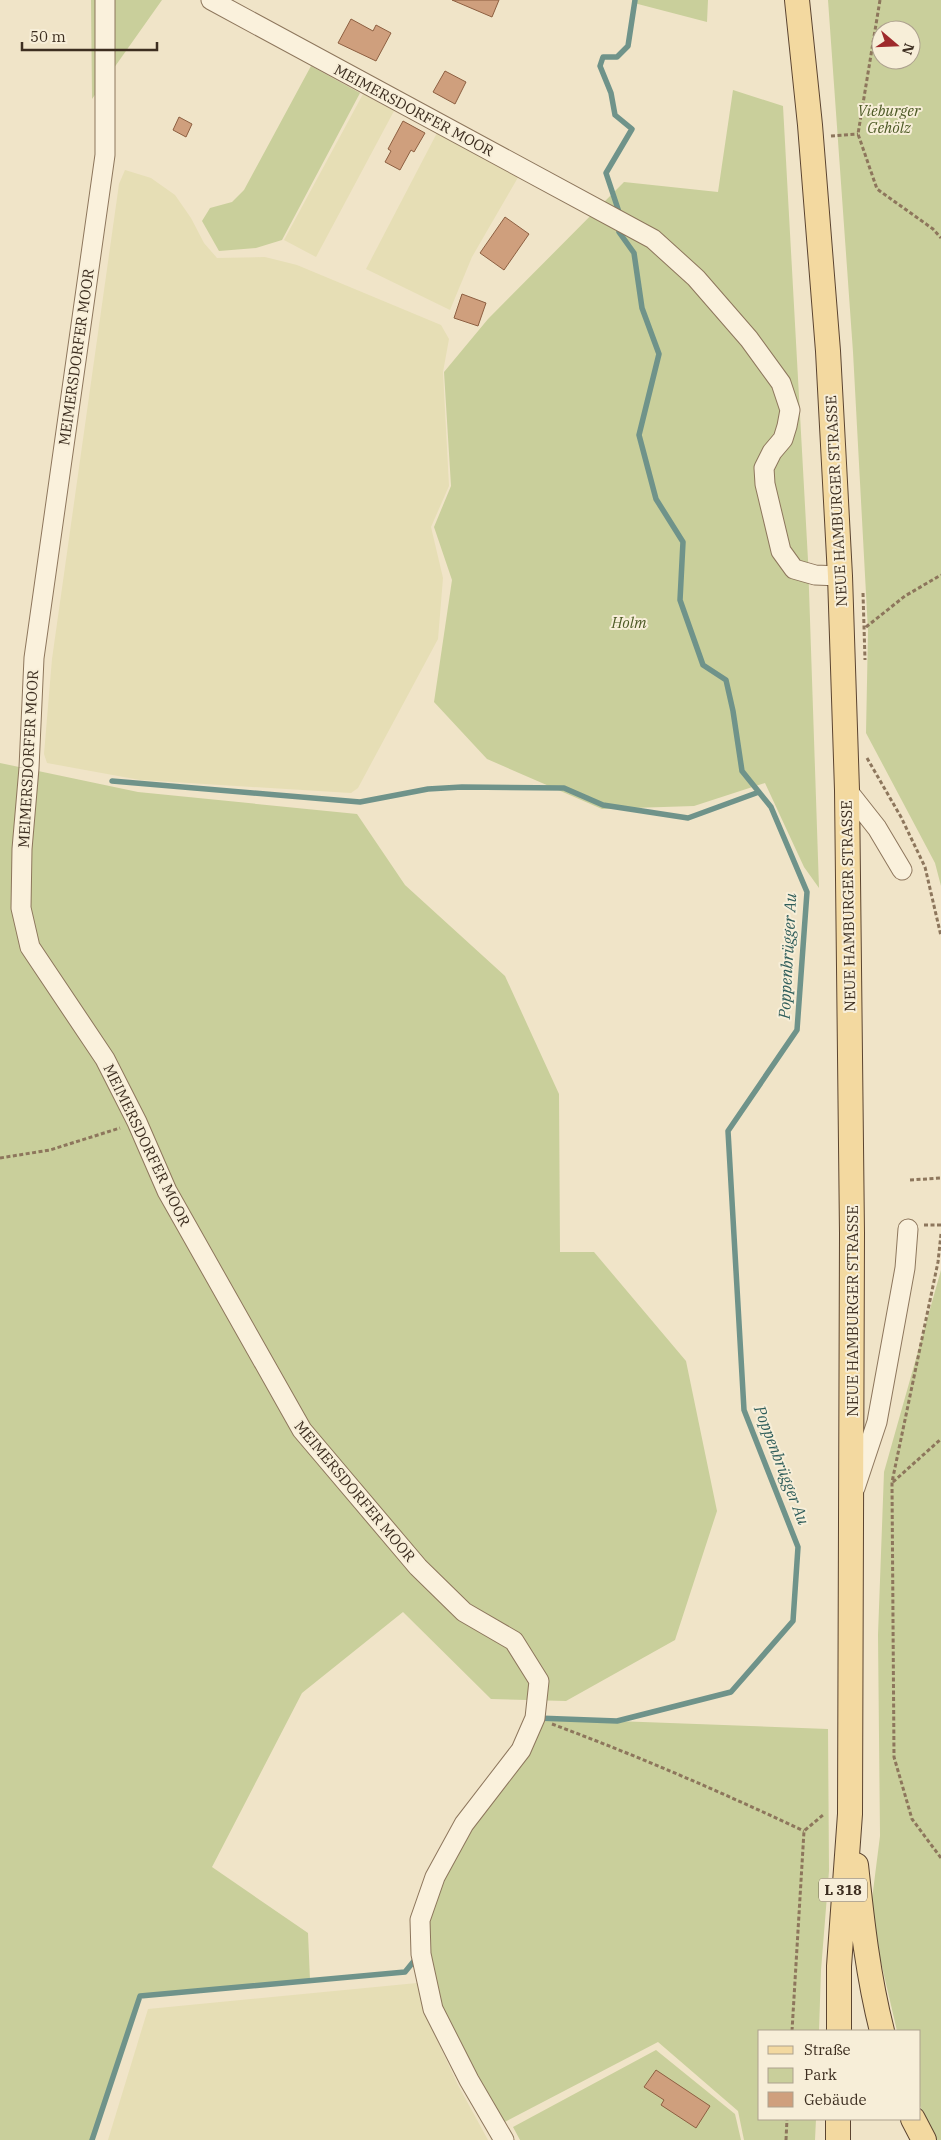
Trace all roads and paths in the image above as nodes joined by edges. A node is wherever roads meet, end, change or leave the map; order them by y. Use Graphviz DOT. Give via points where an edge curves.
graph roads {
  1 [pos="105,0"];
  2 [pos="212,0"];
  3 [pos="797,0"];
  4 [pos="880,0"];
  5 [pos="830,127"];
  6 [pos="858,134"];
  7 [pos="941,238"];
  8 [pos="941,575"];
  9 [pos="840,576"];
  10 [pos="863,592"];
  11 [pos="865,628"];
  12 [pos="865,667"];
  13 [pos="865,755"];
  14 [pos="847,790"];
  15 [pos="902,870"];
  16 [pos="941,936"];
  17 [pos="137,1122"];
  18 [pos="0,1158"];
  19 [pos="941,1178"];
  20 [pos="910,1180"];
  21 [pos="908,1229"];
  22 [pos="941,1234"];
  23 [pos="941,1439"];
  24 [pos="892,1482"];
  25 [pos="852,1496"];
  26 [pos="535,1718"];
  27 [pos="850,1814"];
  28 [pos="823,1815"];
  29 [pos="804,1831"];
  30 [pos="941,1858"];
  31 [pos="792,2030"];
  32 [pos="839,2030"];
  33 [pos="882,2030"];
  34 [pos="787,2120"];
  35 [pos="838,2120"];
  36 [pos="504,2140"];
  37 [pos="786,2140"];
  38 [pos="838,2140"];
  1 -- 17 [label="street, MEIMERSDORFER MOOR" via="105,155 34,658 21,908 30,947 105,1059"];
  2 -- 9 [label="street, MEIMERSDORFER MOOR" via="653,239 696,278 749,339 781,383 790,410 783,439 764,468 764,484 781,551 794,569 815,576"];
  3 -- 9 [label="main road, NEUE HAMBURGER STRASSE / L 318" via="828,351"];
  4 -- 6 [label="path"];
  5 -- 6 [label="path" via="830,136"];
  6 -- 7 [label="path" via="877,189"];
  8 -- 11 [label="path" via="905,596"];
  9 -- 14 [label="main road, NEUE HAMBURGER STRASSE / L 318"];
  10 -- 11 [label="path"];
  11 -- 12 [label="path"];
  13 -- 16 [label="path" via="925,867"];
  14 -- 15 [label="street" via="878,828"];
  14 -- 25 [label="main road, NEUE HAMBURGER STRASSE / L 318"];
  17 -- 18 [label="path" via="50,1150"];
  17 -- 26 [label="street, MEIMERSDORFER MOOR" via="167,1192 302,1430 425,1573 464,1612 514,1641 539,1681"];
  19 -- 20 [label="path"];
  21 -- 25 [label="street" via="905,1268 877,1422"];
  22 -- 24 [label="path"];
  23 -- 24 [label="path"];
  24 -- 30 [label="path" via="894,1757 912,1818"];
  25 -- 27 [label="main road, NEUE HAMBURGER STRASSE / L 318"];
  26 -- 29 [label="path" via="716,1789"];
  26 -- 36 [label="street, MEIMERSDORFER MOOR" via="521,1750 464,1824 435,1877 420,1920 420,1954 433,2009"];
  27 -- 32 [label="main road, L 318" via="839,1966"];
  27 -- 33 [label="main road" via="865,1951"];
  28 -- 29 [label="path"];
  29 -- 31 [label="path"];
  34 -- 37 [label="path"];
  35 -- 38 [label="main road"];
}
